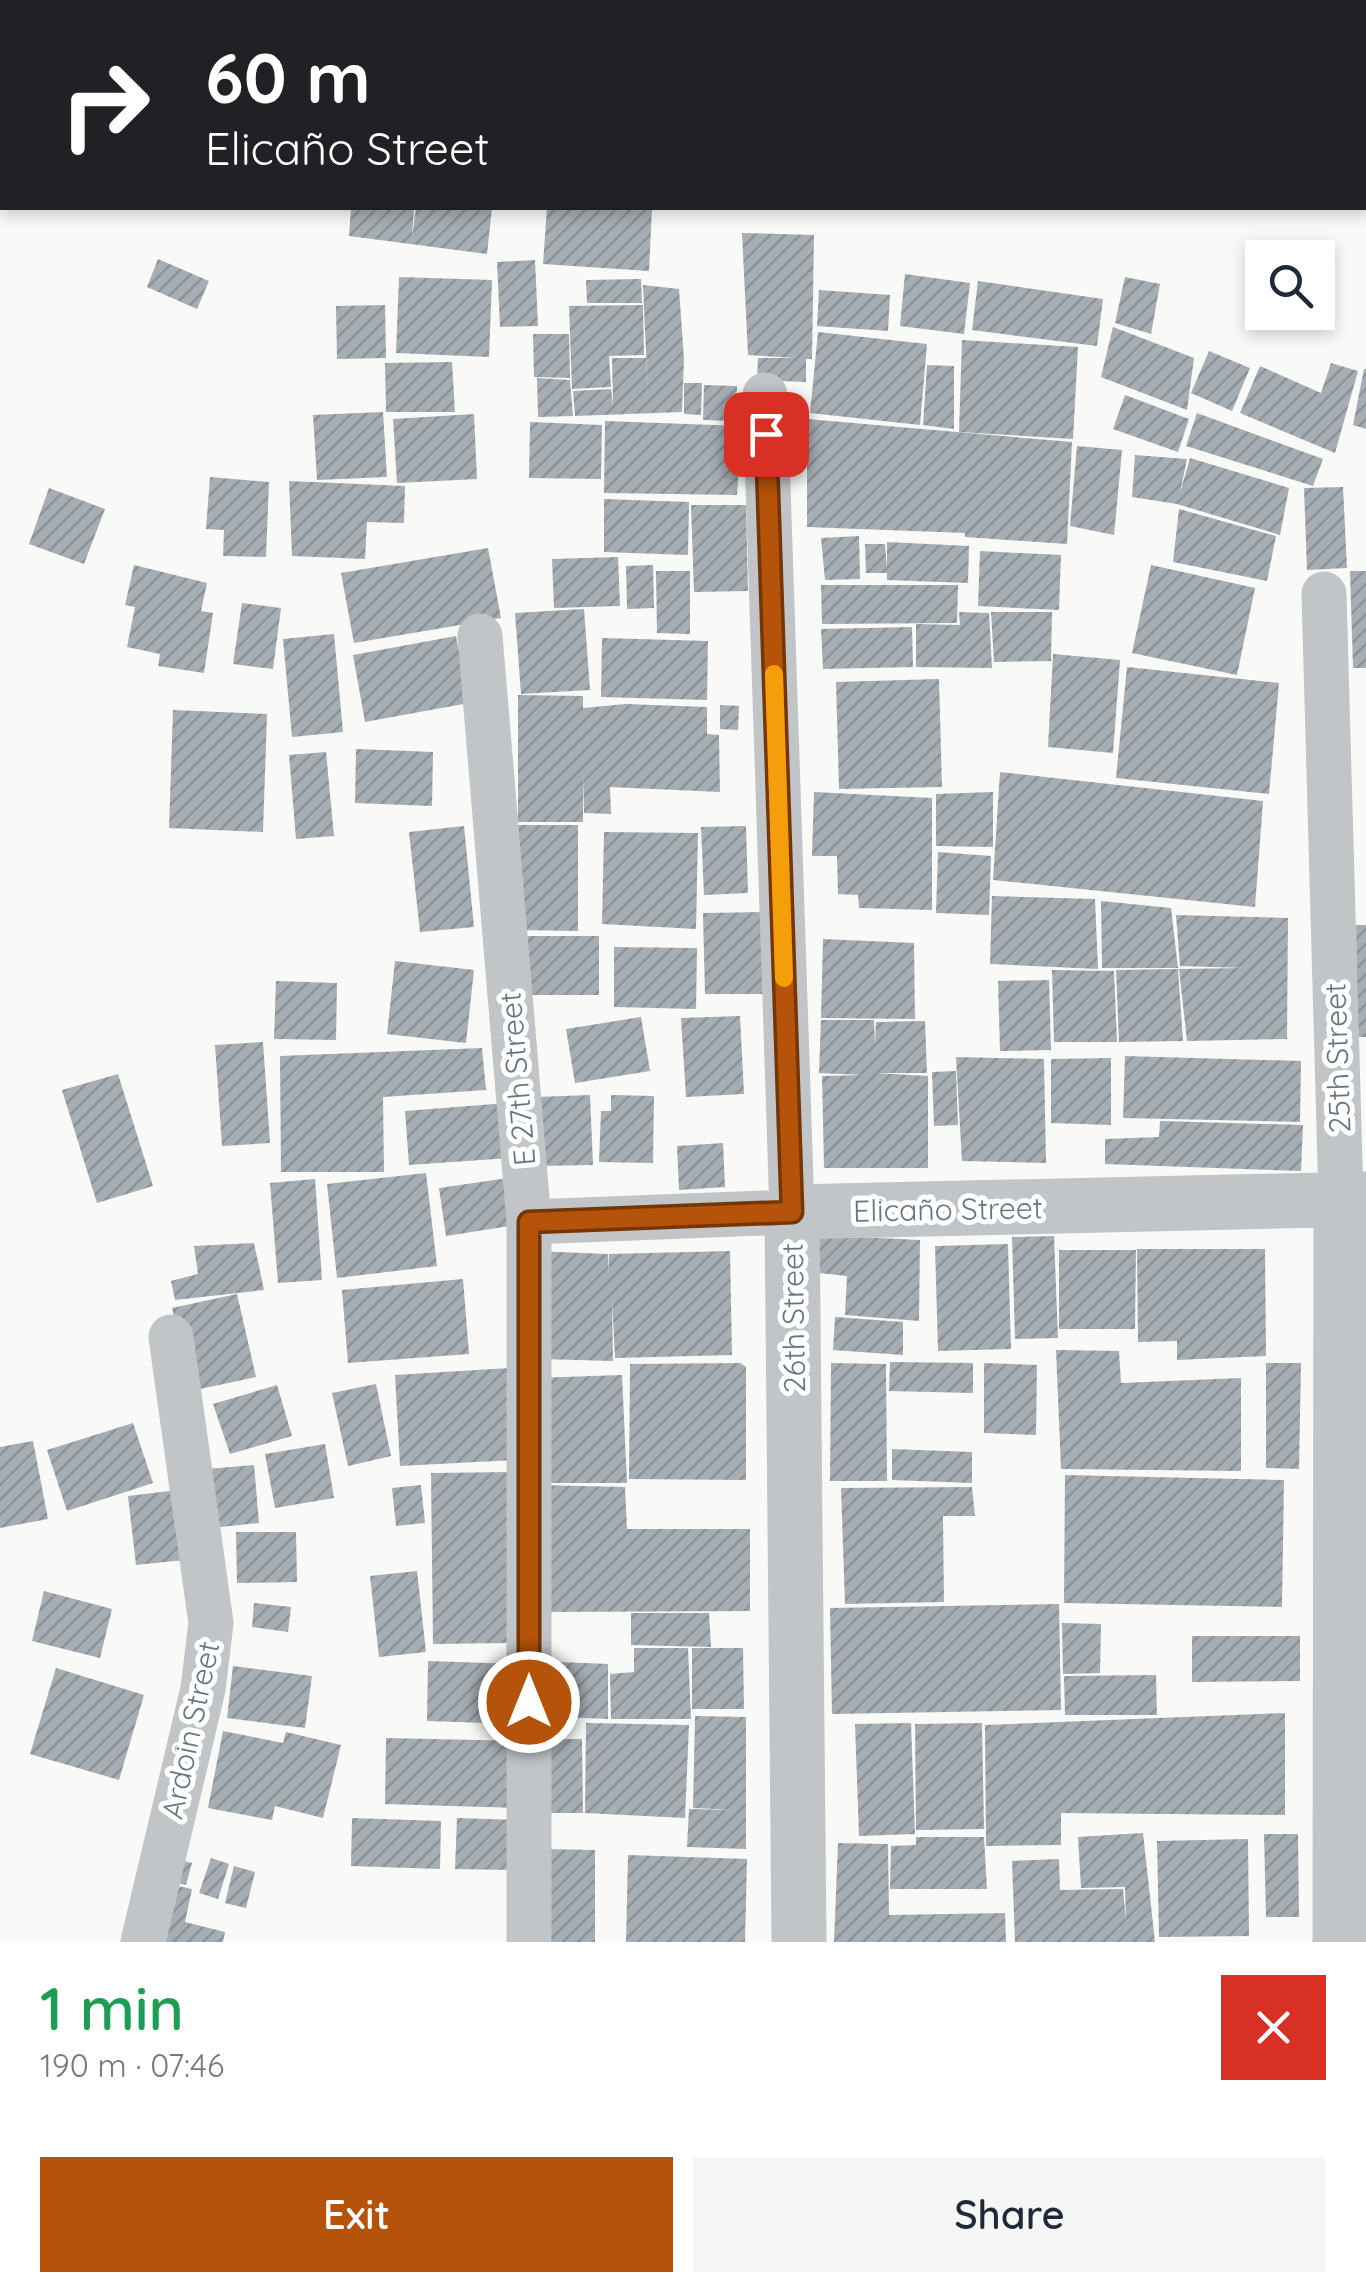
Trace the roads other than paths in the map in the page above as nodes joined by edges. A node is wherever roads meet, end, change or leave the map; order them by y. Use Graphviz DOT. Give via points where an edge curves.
graph roads {
  1 [pos="765,395"];
  2 [pos="1324,594"];
  3 [pos="480,636"];
  4 [pos="1354,1199"];
  5 [pos="792,1212"];
  6 [pos="529,1222"];
  7 [pos="172,1337"];
  8 [pos="1353,1733"];
  9 [pos="143,1942"];
  10 [pos="529,1942"];
  11 [pos="799,1942"];
  12 [pos="1340,1942"];
  1 -- 5 [label="street, 26th Street"];
  2 -- 4 [label="street, 25th Street"];
  3 -- 6 [label="street, E 27th Street"];
  4 -- 5 [label="street, Elicaño Street"];
  4 -- 8 [label="street, 25th Street"];
  5 -- 6 [label="street, Elicaño Street"];
  5 -- 11 [label="street, 26th Street"];
  6 -- 10 [label="street, E 27th Street"];
  7 -- 9 [label="street, Ardoin Street" via="211,1624 203,1689"];
  8 -- 12 [label="street, 25th Street"];
}
